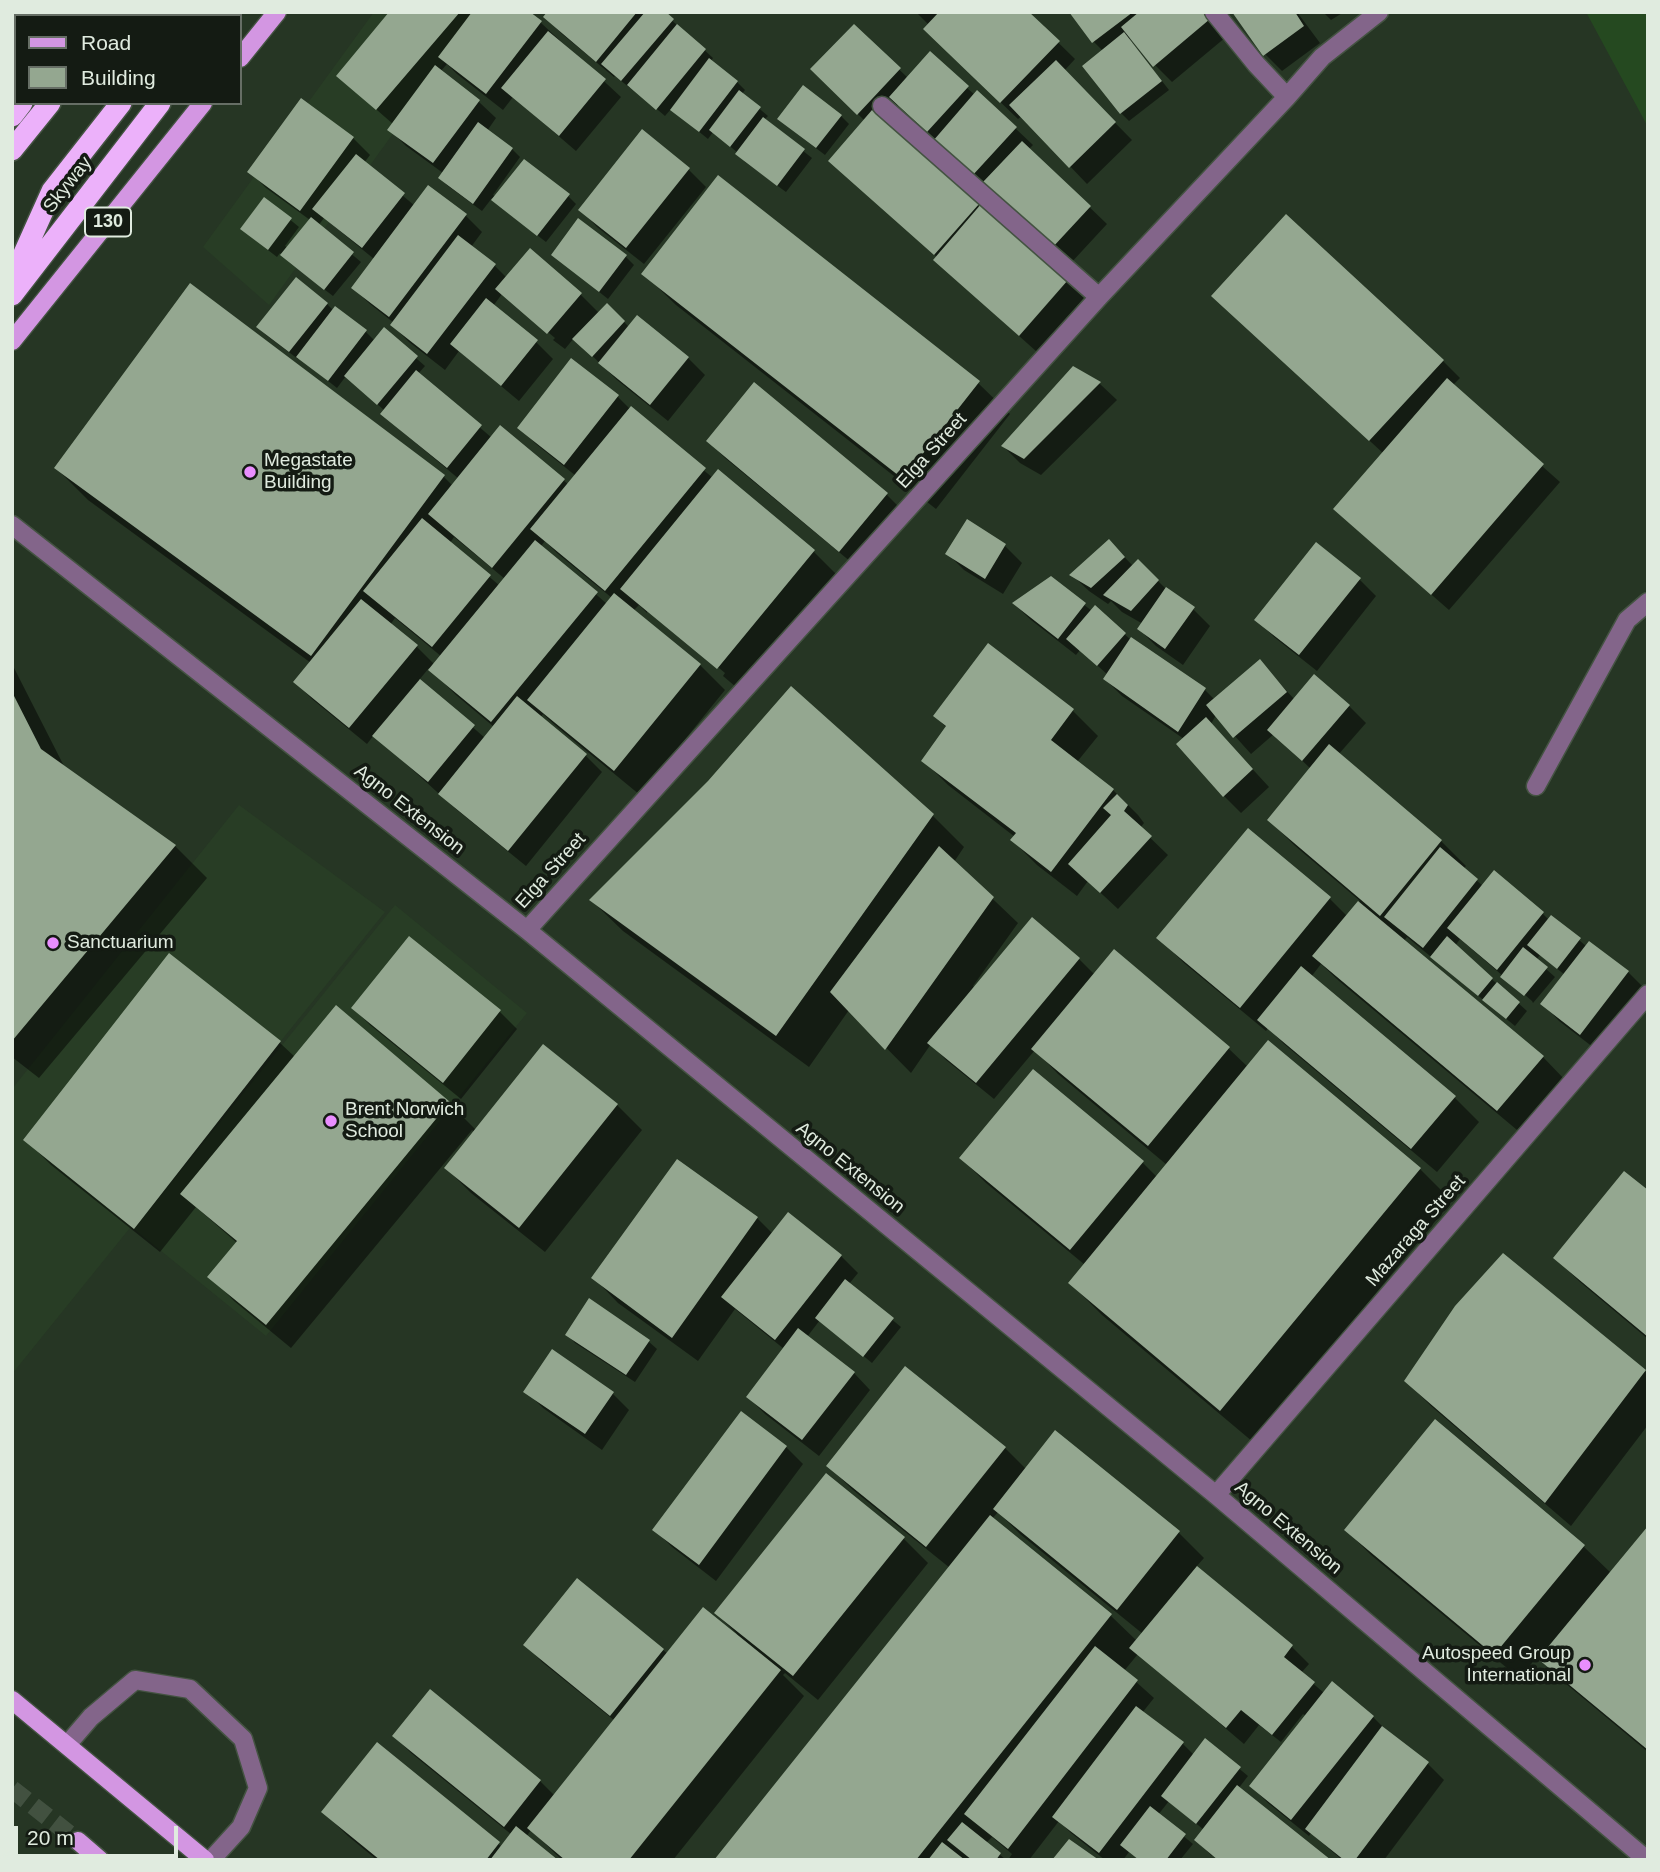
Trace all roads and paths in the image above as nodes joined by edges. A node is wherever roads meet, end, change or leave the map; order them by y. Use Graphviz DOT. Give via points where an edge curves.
graph roads {
  1 [pos="277,12"];
  2 [pos="1214,12"];
  3 [pos="1379,12"];
  4 [pos="242,56"];
  5 [pos="1287,97"];
  6 [pos="48,105"];
  7 [pos="119,105"];
  8 [pos="158,105"];
  9 [pos="202,105"];
  10 [pos="882,106"];
  11 [pos="12,150"];
  12 [pos="12,280"];
  13 [pos="12,295"];
  14 [pos="1099,297"];
  15 [pos="12,341"];
  16 [pos="12,525"];
  17 [pos="1648,602"];
  18 [pos="1536,786"];
  19 [pos="527,930"];
  20 [pos="1648,994"];
  21 [pos="1216,1495"];
  22 [pos="12,1700"];
  23 [pos="67,1745"];
  24 [pos="78,1841"];
  25 [pos="100,1860"];
  26 [pos="205,1860"];
  27 [pos="211,1860"];
  28 [pos="1647,1860"];
  1 -- 4 [label="main road"];
  2 -- 5 [label="street"];
  3 -- 5 [label="street, Elga Street" via="1321,57"];
  5 -- 14 [label="street, Elga Street"];
  6 -- 11 [label="highway"];
  7 -- 12 [label="highway" via="52,191"];
  8 -- 13 [label="highway, Skyway"];
  9 -- 15 [label="main road, 130"];
  10 -- 14 [label="street"];
  14 -- 19 [label="street, Elga Street"];
  16 -- 19 [label="street, Agno Extension"];
  17 -- 18 [label="street" via="1627,620"];
  19 -- 21 [label="street, Agno Extension"];
  20 -- 21 [label="street, Mazaraga Street"];
  21 -- 28 [label="street, Agno Extension"];
  22 -- 23 [label="main road"];
  23 -- 26 [label="main road"];
  23 -- 27 [label="street" via="135,1680 190,1689 243,1739 258,1788 240,1828"];
  24 -- 25 [label="main road"];
}
